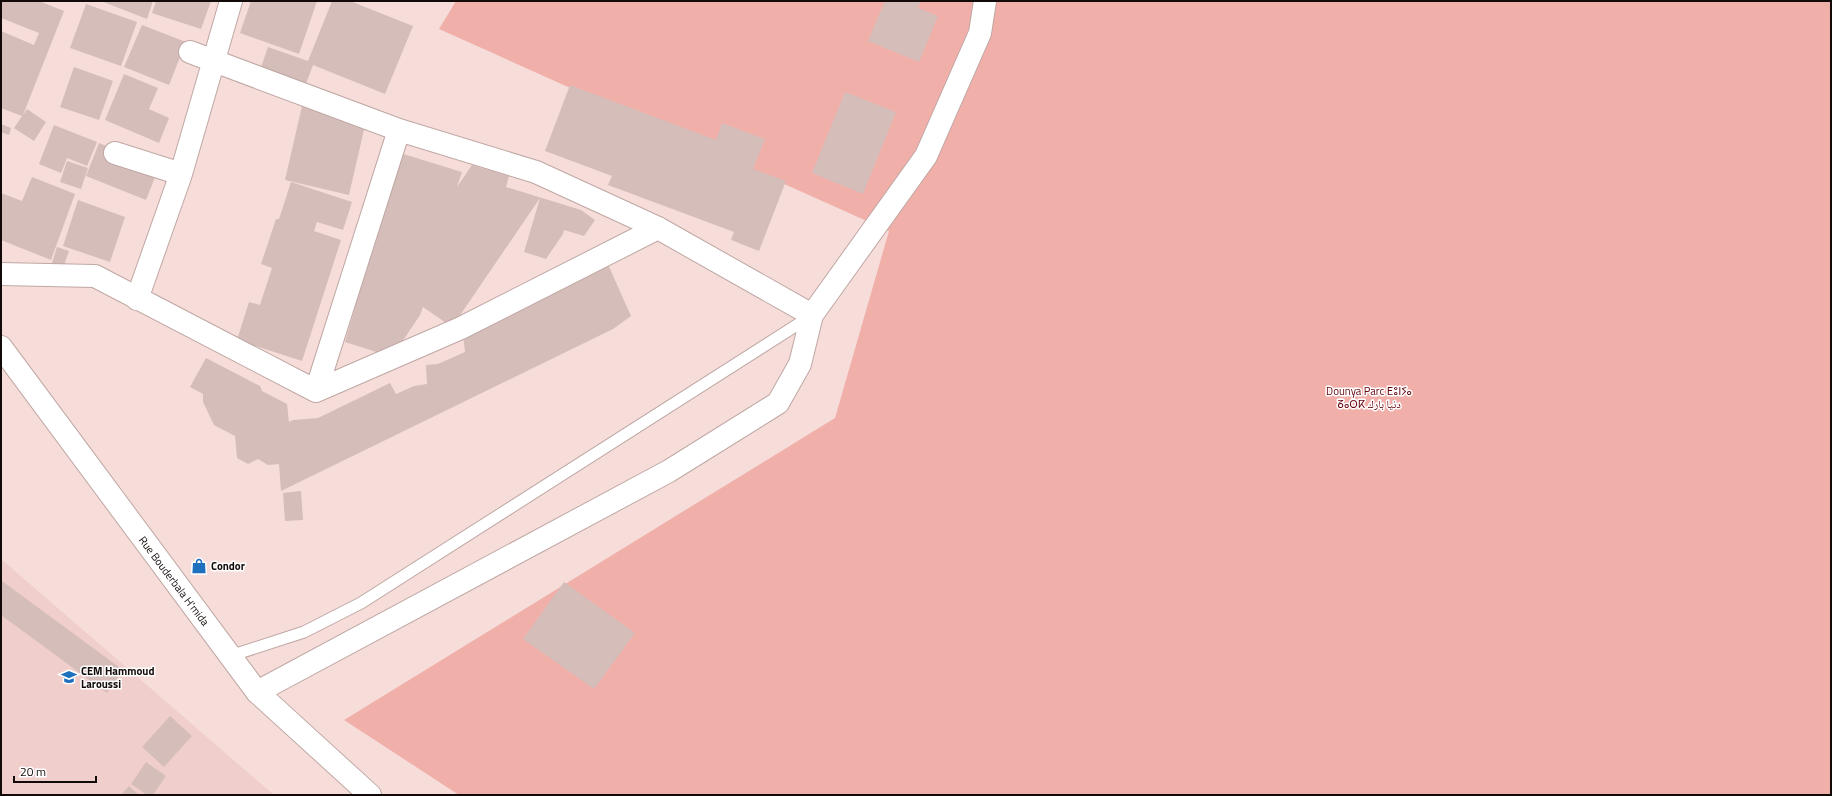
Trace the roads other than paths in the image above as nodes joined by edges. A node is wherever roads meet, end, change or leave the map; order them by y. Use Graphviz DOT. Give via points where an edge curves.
graph roads {
  1 [pos="231,1"];
  2 [pos="985,1"];
  3 [pos="190,52"];
  4 [pos="214,62"];
  5 [pos="399,130"];
  6 [pos="115,153"];
  7 [pos="181,174"];
  8 [pos="658,228"];
  9 [pos="1,274"];
  10 [pos="137,299"];
  11 [pos="812,315"];
  12 [pos="1,347"];
  13 [pos="316,391"];
  14 [pos="230,656"];
  15 [pos="257,692"];
  16 [pos="370,795"];
  1 -- 4 [label="street"];
  2 -- 11 [label="street" via="980,33 926,156"];
  3 -- 4 [label="street"];
  4 -- 5 [label="street"];
  4 -- 7 [label="street"];
  5 -- 8 [label="street" via="536,172"];
  5 -- 13 [label="street"];
  6 -- 7 [label="street"];
  7 -- 10 [label="street"];
  8 -- 11 [label="street"];
  8 -- 13 [label="street" via="461,328"];
  9 -- 10 [label="street" via="95,276"];
  10 -- 13 [label="street"];
  11 -- 14 [label="lane" via="361,603 304,632"];
  11 -- 15 [label="street" via="800,364 778,403 668,470"];
  12 -- 14 [label="street, Rue Bouderbala H'mida"];
  14 -- 15 [label="street, Rue Bouderbala H'mida"];
  15 -- 16 [label="street, Rue Bouderbala H'mida"];
}
